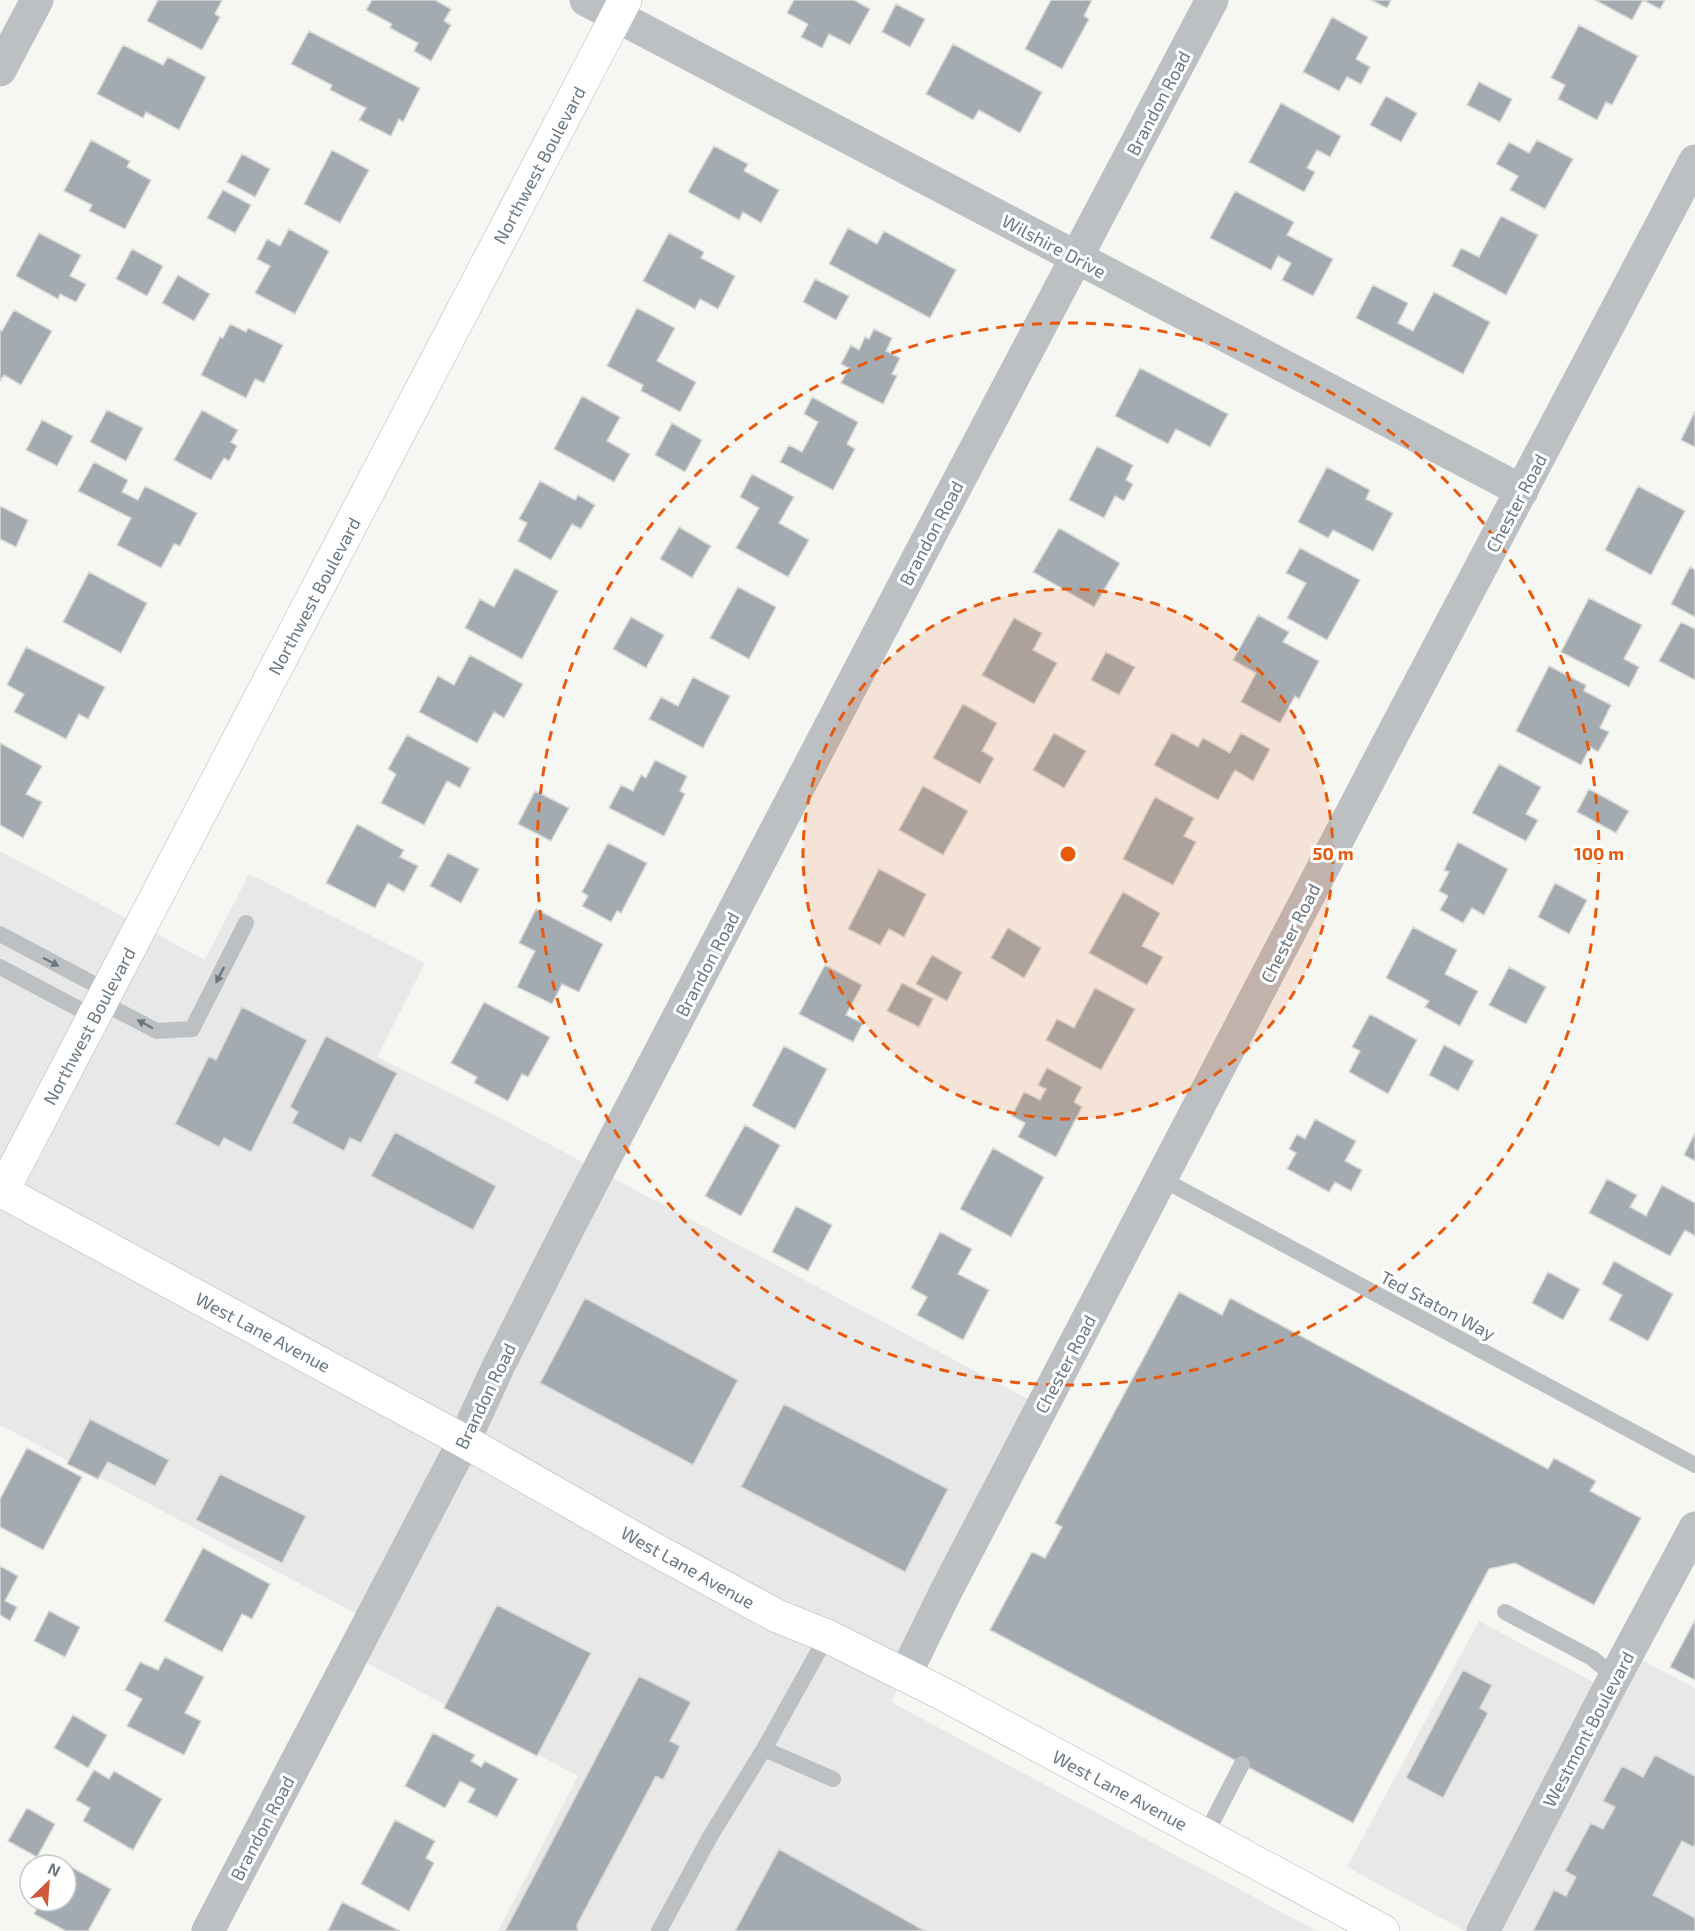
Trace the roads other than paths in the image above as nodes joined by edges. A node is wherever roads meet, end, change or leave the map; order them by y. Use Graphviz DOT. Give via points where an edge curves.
graph roads {
  1 [pos="37,0"];
  2 [pos="586,0"];
  3 [pos="1212,0"];
  4 [pos="621,8"];
  5 [pos="0,70"];
  6 [pos="1695,161"];
  7 [pos="1076,257"];
  8 [pos="1522,491"];
  9 [pos="246,923"];
  10 [pos="0,934"];
  11 [pos="0,967"];
  12 [pos="101,1004"];
  13 [pos="1162,1179"];
  14 [pos="1,1191"];
  15 [pos="464,1441"];
  16 [pos="1695,1465"];
  17 [pos="1695,1528"];
  18 [pos="1505,1612"];
  19 [pos="827,1636"];
  20 [pos="904,1675"];
  21 [pos="1615,1677"];
  22 [pos="764,1749"];
  23 [pos="1242,1764"];
  24 [pos="833,1779"];
  25 [pos="1206,1836"];
  26 [pos="208,1931"];
  27 [pos="659,1931"];
  28 [pos="1383,1931"];
  29 [pos="1483,1931"];
  1 -- 5 [label="street"];
  2 -- 4 [label="street, Wilshire Drive"];
  3 -- 7 [label="street, Brandon Road"];
  4 -- 7 [label="street, Wilshire Drive"];
  4 -- 12 [label="main road, Northwest Boulevard"];
  6 -- 8 [label="street, Chester Road"];
  7 -- 8 [label="street, Wilshire Drive"];
  7 -- 15 [label="street, Brandon Road" via="568,1230"];
  8 -- 13 [label="street, Chester Road"];
  9 -- 12 [label="lane, one-way" via="192,1029 157,1030"];
  10 -- 12 [label="lane, one-way"];
  11 -- 12 [label="lane"];
  12 -- 14 [label="main road, Northwest Boulevard"];
  13 -- 16 [label="lane, Ted Staton Way"];
  13 -- 20 [label="street, Chester Road"];
  14 -- 15 [label="main road, West Lane Avenue"];
  15 -- 19 [label="main road, West Lane Avenue" via="777,1616"];
  15 -- 26 [label="street, Brandon Road"];
  17 -- 21 [label="street, Westmont Boulevard"];
  18 -- 21 [label="lane" via="1592,1658"];
  19 -- 20 [label="main road, West Lane Avenue"];
  19 -- 22 [label="lane"];
  20 -- 25 [label="main road, West Lane Avenue"];
  21 -- 29 [label="street, Westmont Boulevard"];
  22 -- 24 [label="lane"];
  22 -- 27 [label="lane"];
  23 -- 25 [label="lane"];
  25 -- 28 [label="main road, West Lane Avenue"];
}
